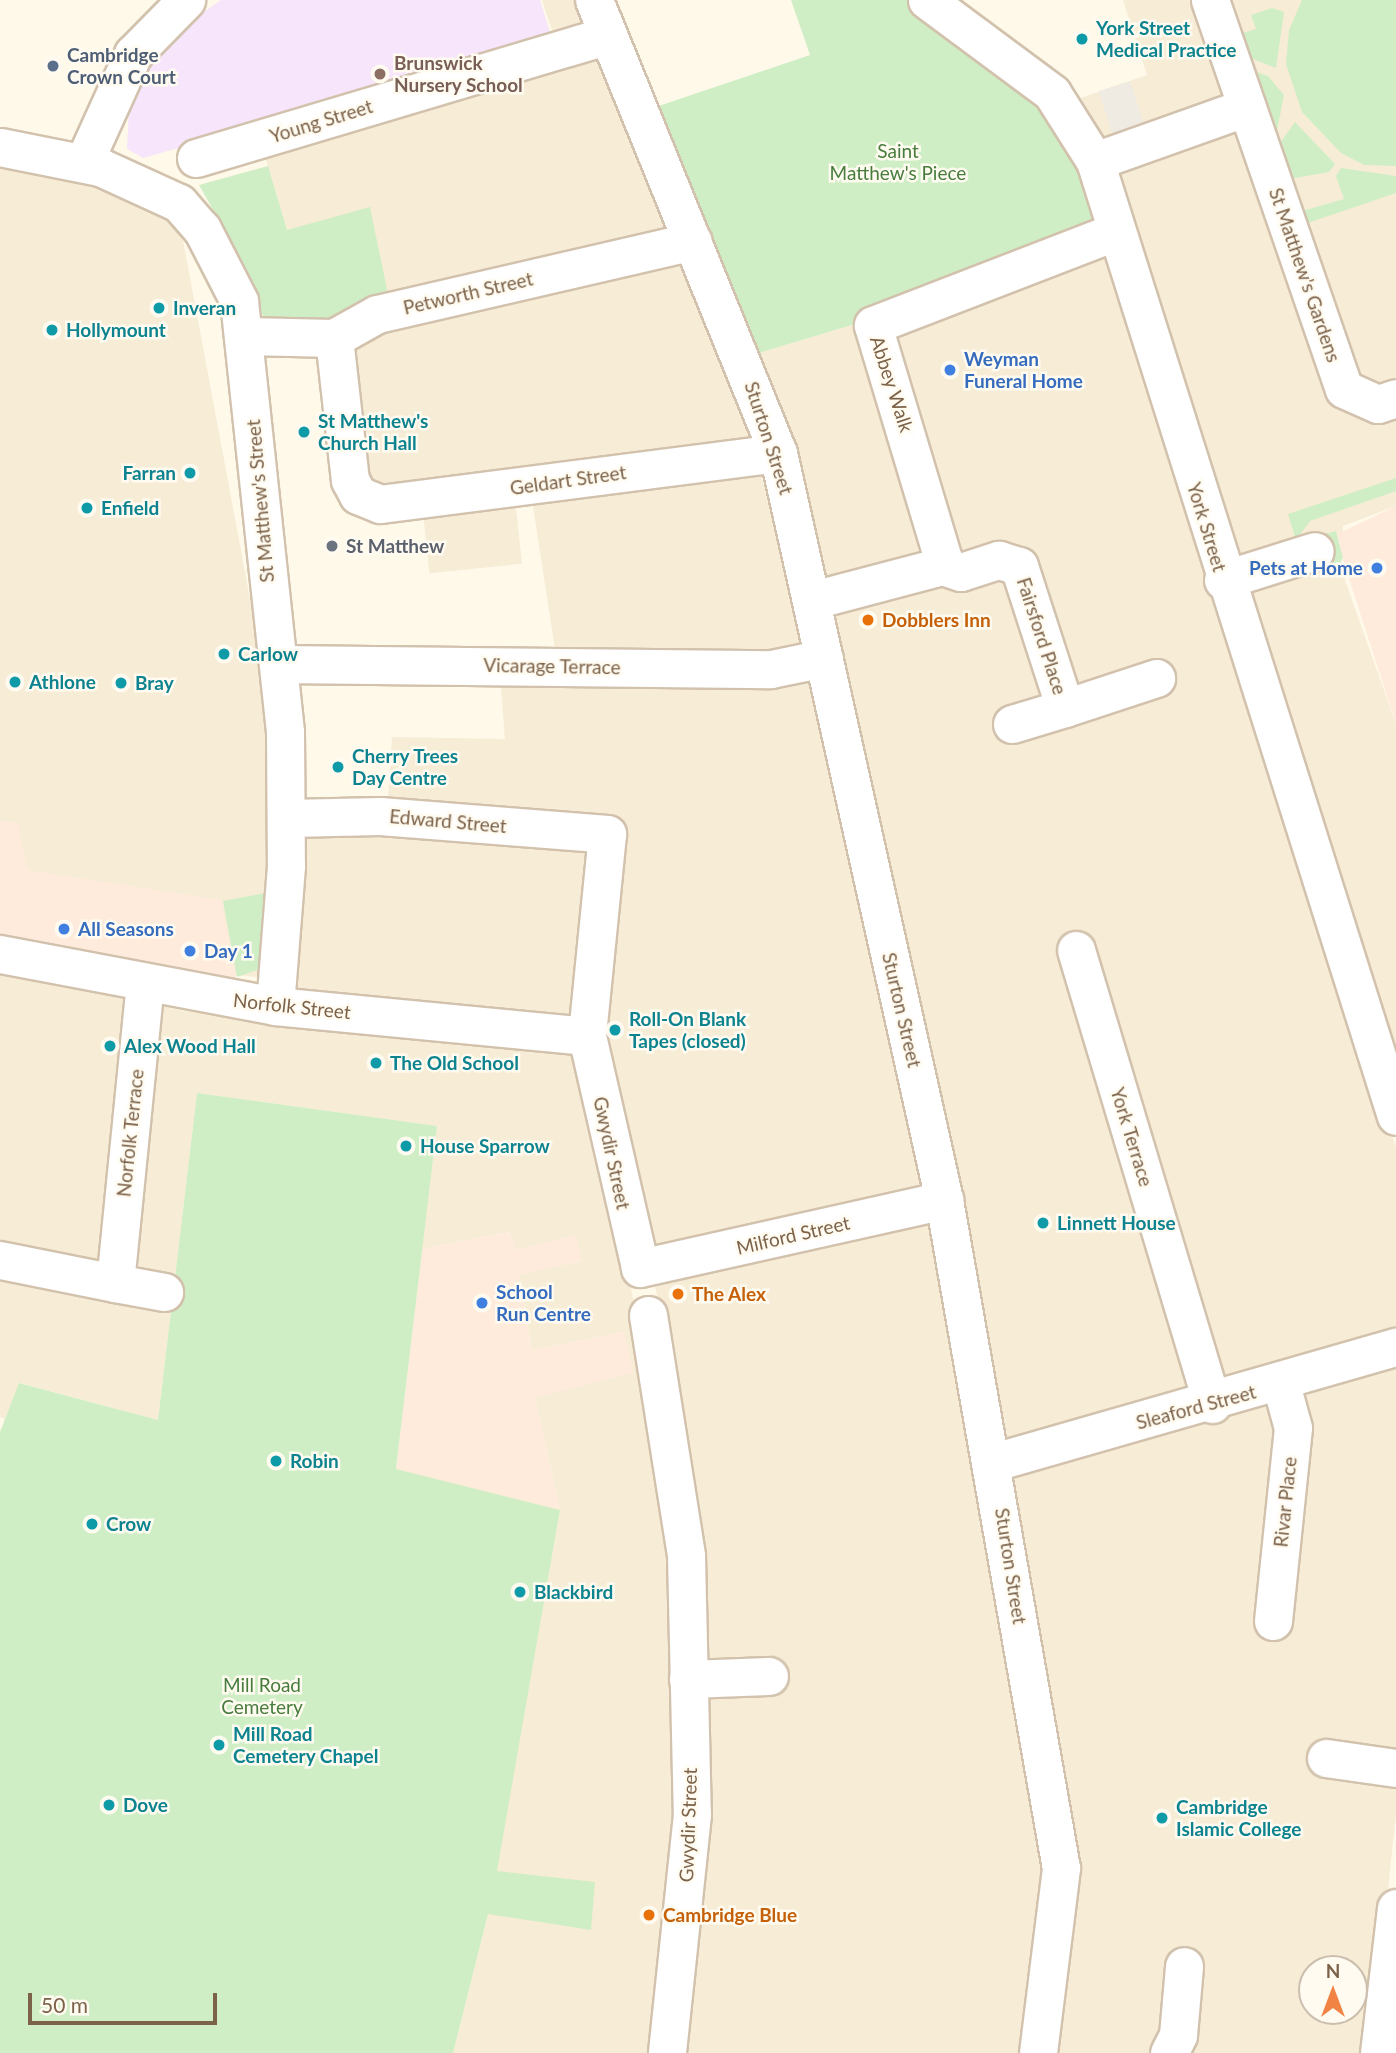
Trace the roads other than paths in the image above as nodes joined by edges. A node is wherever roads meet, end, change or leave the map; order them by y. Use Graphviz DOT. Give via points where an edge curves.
graph roads {
  1 [pos="186,0"];
  2 [pos="594,0"];
  3 [pos="927,0"];
  4 [pos="1210,0"];
  5 [pos="608,35"];
  6 [pos="1247,107"];
  7 [pos="0,147"];
  8 [pos="195,158"];
  9 [pos="1095,161"];
  10 [pos="84,162"];
  11 [pos="1114,232"];
  12 [pos="693,241"];
  13 [pos="246,336"];
  14 [pos="334,338"];
  15 [pos="1396,398"];
  16 [pos="778,453"];
  17 [pos="1315,551"];
  18 [pos="939,565"];
  19 [pos="1223,580"];
  20 [pos="813,600"];
  21 [pos="824,658"];
  22 [pos="279,664"];
  23 [pos="1156,678"];
  24 [pos="1065,708"];
  25 [pos="1012,724"];
  26 [pos="288,818"];
  27 [pos="607,834"];
  28 [pos="1076,950"];
  29 [pos="0,954"];
  30 [pos="145,983"];
  31 [pos="275,1006"];
  32 [pos="587,1036"];
  33 [pos="1396,1116"];
  34 [pos="944,1200"];
  35 [pos="0,1260"];
  36 [pos="640,1268"];
  37 [pos="115,1283"];
  38 [pos="164,1292"];
  39 [pos="648,1315"];
  40 [pos="1396,1347"];
  41 [pos="1282,1384"];
  42 [pos="1212,1404"];
  43 [pos="994,1462"];
  44 [pos="1273,1621"];
  45 [pos="769,1676"];
  46 [pos="688,1679"];
  47 [pos="1326,1758"];
  48 [pos="1396,1768"];
  49 [pos="1396,1908"];
  50 [pos="1184,1966"];
  51 [pos="1385,2052"];
  52 [pos="667,2053"];
  53 [pos="1040,2053"];
  54 [pos="1169,2053"];
  1 -- 10 [label="street" via="133,54"];
  2 -- 5 [label="street, Sturton Street"];
  3 -- 9 [label="street, York Street" via="1052,93"];
  4 -- 6 [label="street, St Matthew's Gardens"];
  5 -- 8 [label="street, Young Street"];
  5 -- 12 [label="street, Sturton Street"];
  6 -- 9 [label="street"];
  6 -- 15 [label="street, St Matthew's Gardens" via="1344,389 1378,404"];
  7 -- 10 [label="street, St Matthew's Street"];
  9 -- 11 [label="street, York Street"];
  10 -- 13 [label="street, St Matthew's Street" via="179,203 226,268"];
  11 -- 18 [label="street, Abbey Walk" via="873,326 941,539"];
  11 -- 19 [label="street, York Street"];
  12 -- 14 [label="street, Petworth Street" via="377,314"];
  12 -- 16 [label="street, Sturton Street"];
  13 -- 14 [label="street"];
  13 -- 22 [label="street, St Matthew's Street"];
  14 -- 16 [label="street, Geldart Street" via="350,480 358,495 380,504"];
  16 -- 20 [label="street, Sturton Street"];
  17 -- 19 [label="street"];
  18 -- 20 [label="street"];
  18 -- 24 [label="street, Fairsford Place" via="961,572 999,560 1019,566"];
  19 -- 33 [label="street, York Street"];
  20 -- 21 [label="street, Sturton Street"];
  21 -- 22 [label="street, Vicarage Terrace" via="771,669"];
  21 -- 34 [label="street, Sturton Street"];
  22 -- 26 [label="street, St Matthew's Street"];
  23 -- 24 [label="street, Fairsford Place"];
  24 -- 25 [label="street, Fairsford Place"];
  26 -- 27 [label="street, Edward Street" via="380,816"];
  26 -- 31 [label="street, St Matthew's Street"];
  27 -- 32 [label="street, Gwydir Street"];
  28 -- 42 [label="street, York Terrace"];
  29 -- 30 [label="street, Norfolk Street"];
  30 -- 31 [label="street, Norfolk Street"];
  30 -- 37 [label="street, Norfolk Terrace"];
  31 -- 32 [label="street, Norfolk Street"];
  32 -- 36 [label="street, Gwydir Street"];
  34 -- 36 [label="street, Milford Street"];
  34 -- 43 [label="street, Sturton Street"];
  35 -- 37 [label="street"];
  37 -- 38 [label="street"];
  39 -- 46 [label="street, Gwydir Street" via="683,1516"];
  40 -- 41 [label="street, Sleaford Street"];
  41 -- 42 [label="street, Sleaford Street"];
  41 -- 44 [label="street, Rivar Place" via="1293,1428"];
  42 -- 43 [label="street, Sleaford Street"];
  43 -- 53 [label="street, Sturton Street" via="1061,1868"];
  45 -- 46 [label="street"];
  46 -- 52 [label="street, Gwydir Street" via="692,1814"];
  47 -- 48 [label="street"];
  49 -- 51 [label="street"];
  50 -- 54 [label="street" via="1178,2035"];
}
